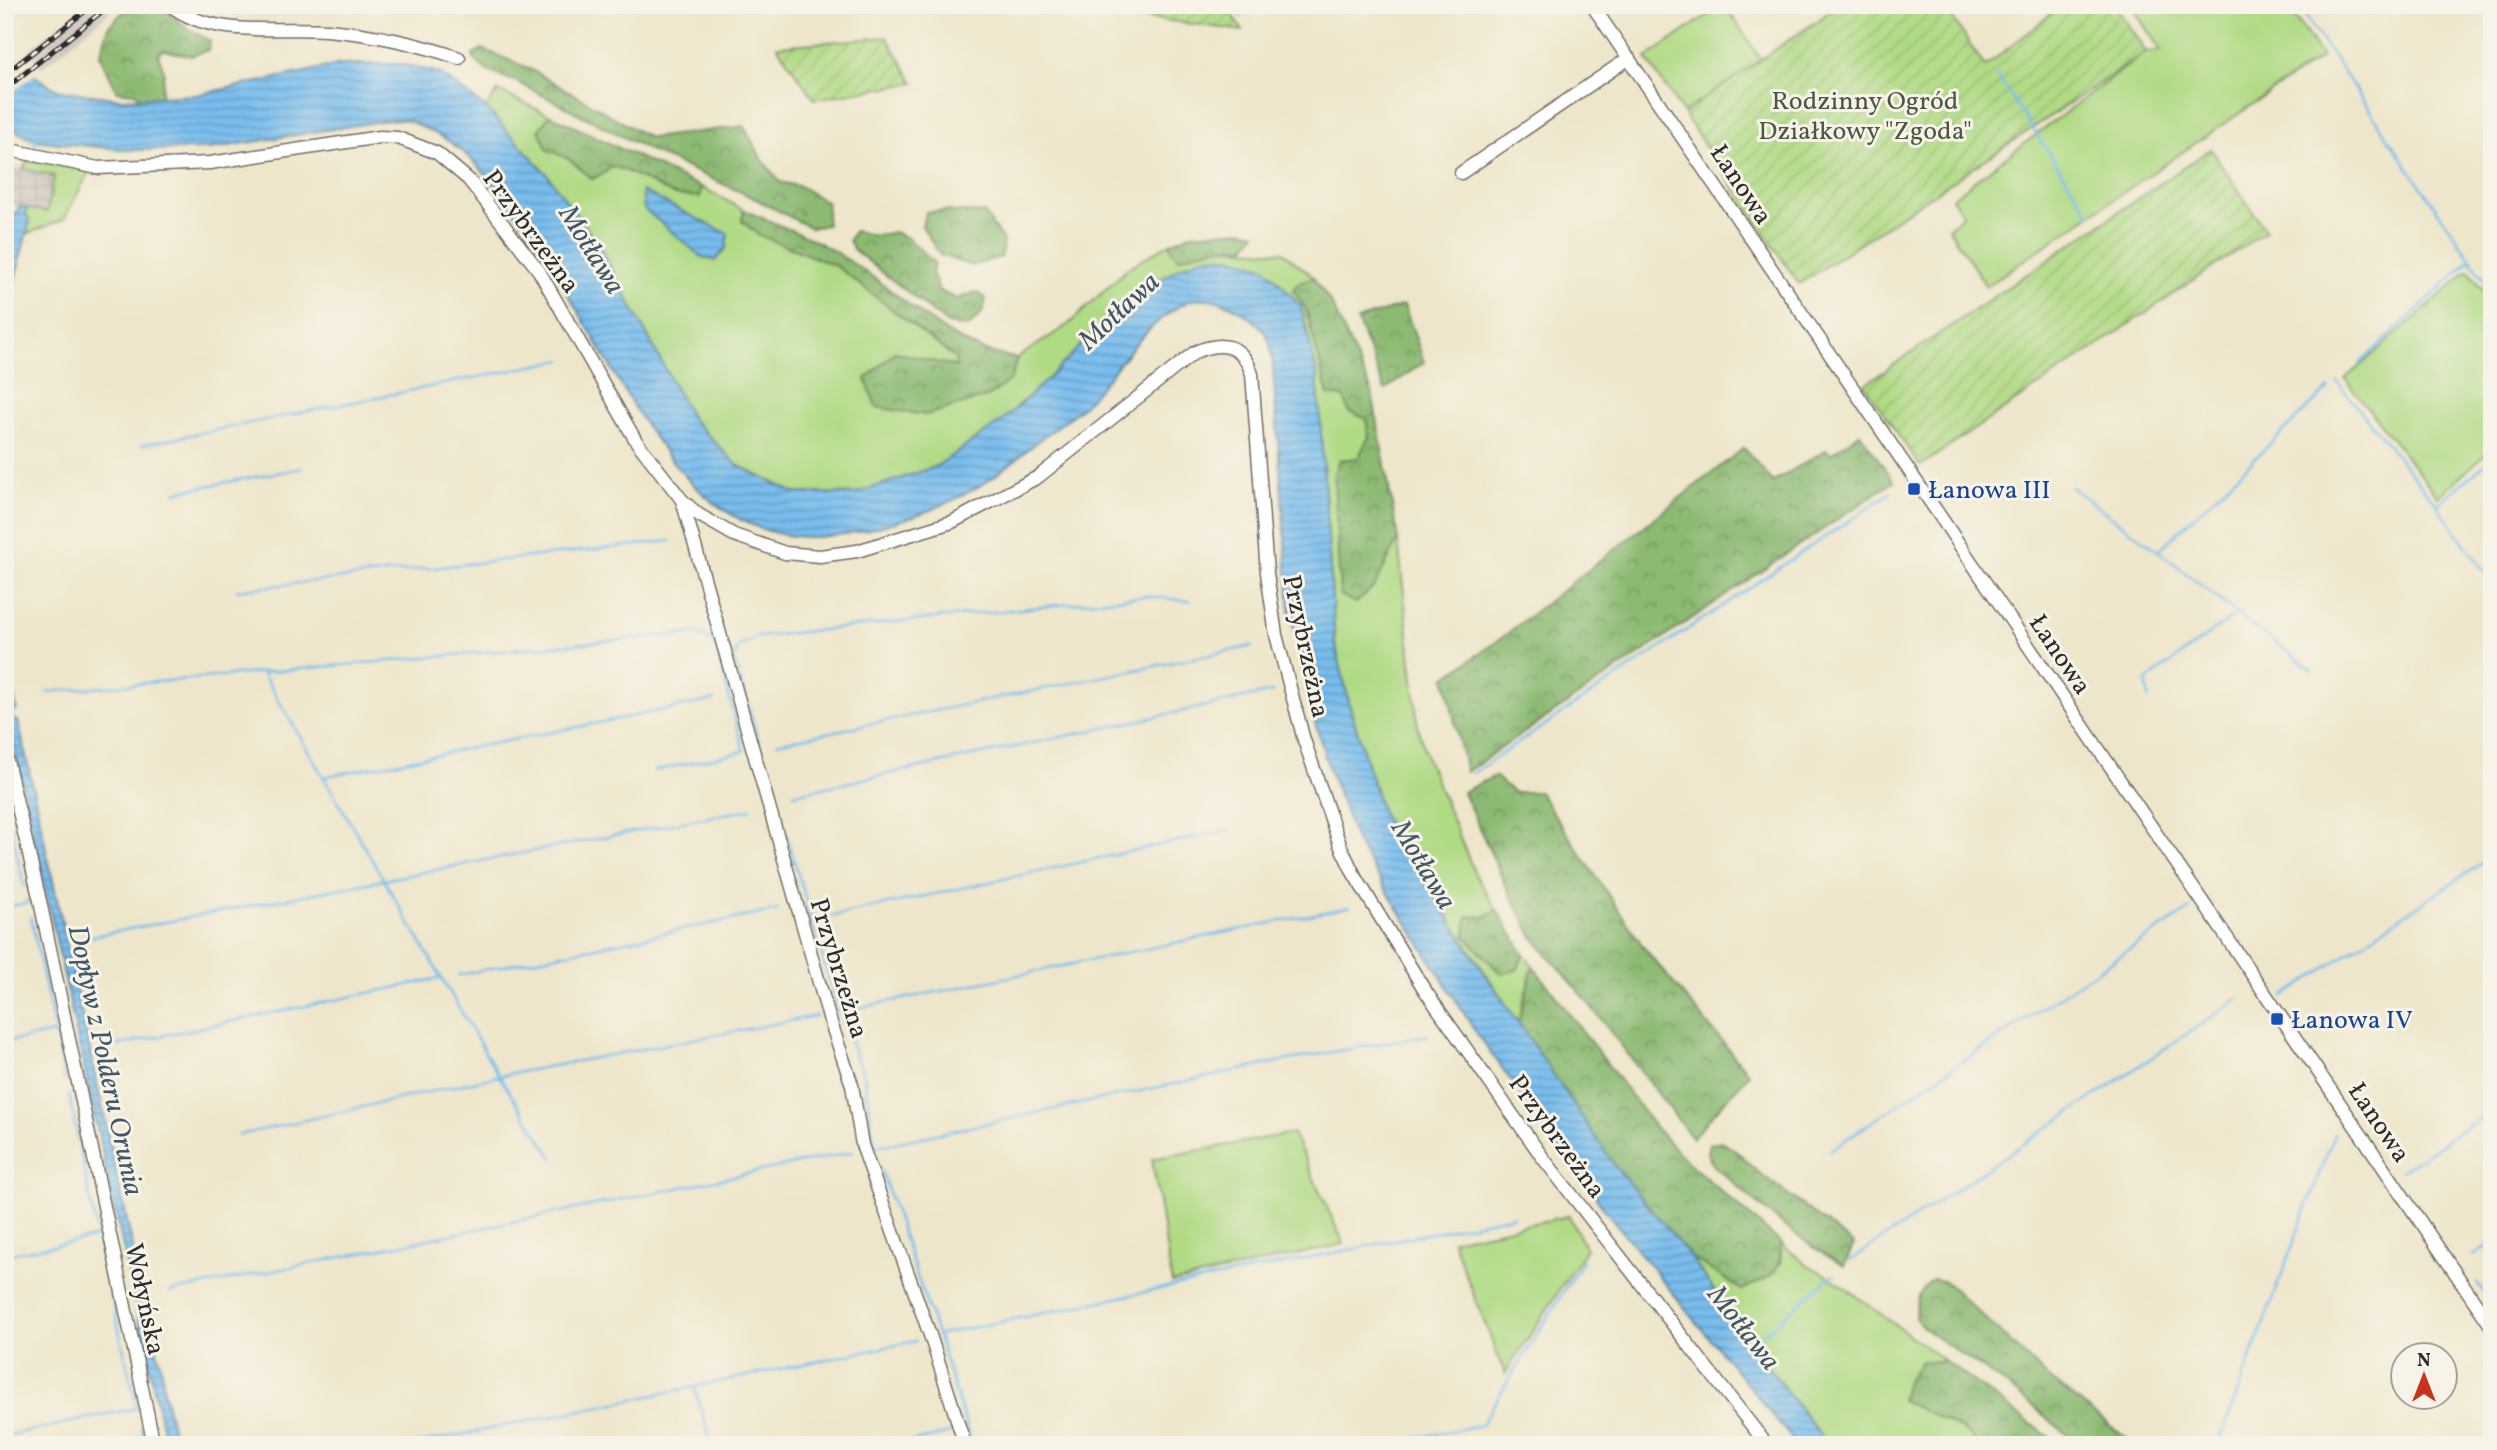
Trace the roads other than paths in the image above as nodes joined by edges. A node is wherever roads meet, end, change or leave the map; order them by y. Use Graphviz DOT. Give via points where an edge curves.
graph roads {
  1 [pos="170,5"];
  2 [pos="1592,5"];
  3 [pos="459,58"];
  4 [pos="1629,58"];
  5 [pos="5,149"];
  6 [pos="1461,173"];
  7 [pos="682,500"];
  8 [pos="5,752"];
  9 [pos="2492,1327"];
  10 [pos="154,1445"];
  11 [pos="965,1445"];
  12 [pos="1767,1445"];
  1 -- 3 [label="street" via="201,23 390,38"];
  2 -- 4 [label="street, Łanowa"];
  4 -- 6 [label="street"];
  4 -- 9 [label="street, Łanowa"];
  5 -- 7 [label="street, Przybrzeżna" via="98,168 210,163 380,137 412,142 437,153 468,180 539,271 636,441"];
  7 -- 11 [label="street, Przybrzeżna" via="852,1085 862,1145"];
  7 -- 12 [label="street, Przybrzeżna" via="734,535 785,553 820,556 869,548 952,522 1038,477 1195,352 1212,345 1238,351 1252,374 1276,635 1304,740 1354,874 1424,989 1543,1158"];
  8 -- 10 [label="street, Wołyńska"];
}
